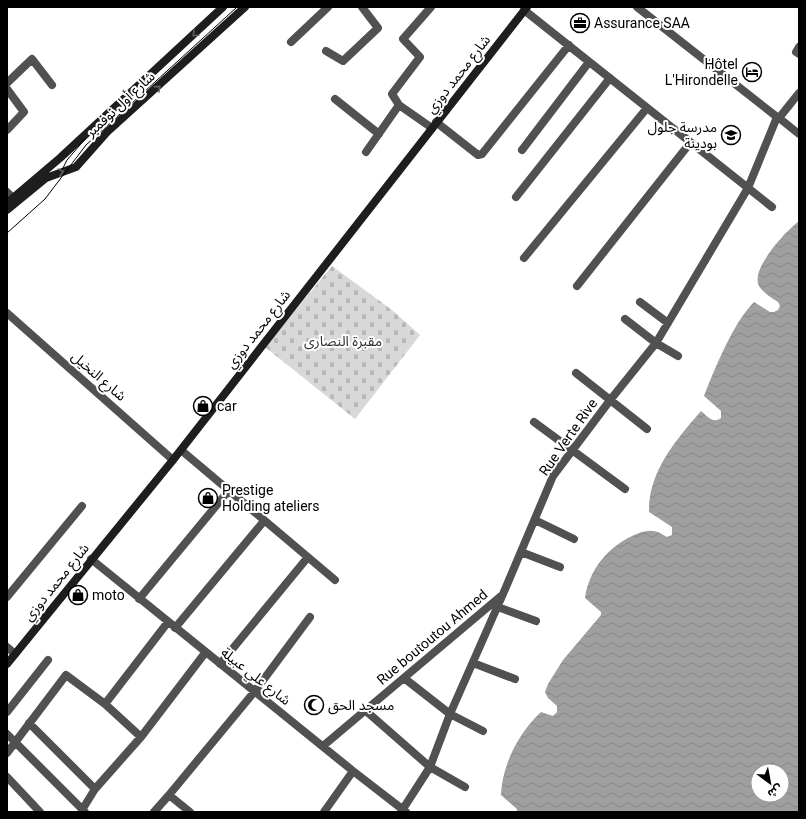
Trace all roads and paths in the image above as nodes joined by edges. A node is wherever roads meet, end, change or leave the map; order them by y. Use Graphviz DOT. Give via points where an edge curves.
graph roads {
  1 [pos="245,7"];
  2 [pos="328,7"];
  3 [pos="362,7"];
  4 [pos="431,7"];
  5 [pos="637,7"];
  6 [pos="219,8"];
  7 [pos="526,8"];
  8 [pos="291,42"];
  9 [pos="569,46"];
  10 [pos="799,47"];
  11 [pos="326,51"];
  12 [pos="799,54"];
  13 [pos="590,62"];
  14 [pos="610,78"];
  15 [pos="7,83"];
  16 [pos="52,86"];
  17 [pos="7,89"];
  18 [pos="799,93"];
  19 [pos="335,99"];
  20 [pos="399,105"];
  21 [pos="647,108"];
  22 [pos="778,118"];
  23 [pos="434,125"];
  24 [pos="7,130"];
  25 [pos="379,134"];
  26 [pos="799,134"];
  27 [pos="690,143"];
  28 [pos="522,150"];
  29 [pos="366,152"];
  30 [pos="748,188"];
  31 [pos="516,197"];
  32 [pos="9,198"];
  33 [pos="772,207"];
  34 [pos="7,210"];
  35 [pos="524,258"];
  36 [pos="577,286"];
  37 [pos="640,302"];
  38 [pos="7,313"];
  39 [pos="625,319"];
  40 [pos="668,323"];
  41 [pos="656,343"];
  42 [pos="678,356"];
  43 [pos="576,373"];
  44 [pos="611,399"];
  45 [pos="534,422"];
  46 [pos="647,429"];
  47 [pos="181,450"];
  48 [pos="573,451"];
  49 [pos="173,460"];
  50 [pos="230,489"];
  51 [pos="625,489"];
  52 [pos="82,506"];
  53 [pos="535,520"];
  54 [pos="264,521"];
  55 [pos="574,539"];
  56 [pos="521,552"];
  57 [pos="308,557"];
  58 [pos="91,559"];
  59 [pos="560,567"];
  60 [pos="335,580"];
  61 [pos="8,594"];
  62 [pos="503,594"];
  63 [pos="139,599"];
  64 [pos="498,607"];
  65 [pos="310,617"];
  66 [pos="536,621"];
  67 [pos="168,622"];
  68 [pos="176,628"];
  69 [pos="7,647"];
  70 [pos="205,653"];
  71 [pos="15,654"];
  72 [pos="48,660"];
  73 [pos="473,663"];
  74 [pos="7,664"];
  75 [pos="220,664"];
  76 [pos="404,678"];
  77 [pos="515,679"];
  78 [pos="255,691"];
  79 [pos="105,704"];
  80 [pos="366,711"];
  81 [pos="7,712"];
  82 [pos="450,714"];
  83 [pos="29,723"];
  84 [pos="483,731"];
  85 [pos="7,734"];
  86 [pos="141,737"];
  87 [pos="16,742"];
  88 [pos="323,746"];
  89 [pos="7,753"];
  90 [pos="430,767"];
  91 [pos="353,772"];
  92 [pos="7,777"];
  93 [pos="465,787"];
  94 [pos="96,789"];
  95 [pos="169,795"];
  96 [pos="84,811"];
  97 [pos="403,811"];
  98 [pos="40,812"];
  99 [pos="154,812"];
  100 [pos="190,812"];
  101 [pos="324,812"];
  34 -- 1 [label="street, شارع أول نوفمبر, one-way" via="46,178 76,167 107,132"];
  2 -- 8 [label="street"];
  3 -- 11 [label="street" via="378,28 343,61"];
  4 -- 20 [label="street" via="403,39 420,57 392,94"];
  5 -- 22 [label="street"];
  6 -- 32 [label="street, شارع أول نوفمبر, one-way" via="60,158"];
  7 -- 9 [label="street"];
  7 -- 23 [label="street, شارع محمد دوزي"];
  9 -- 13 [label="street"];
  9 -- 23 [label="street" via="482,154 478,155"];
  10 -- 12 [label="street" via="796,52"];
  13 -- 14 [label="street"];
  13 -- 28 [label="street"];
  14 -- 21 [label="street"];
  14 -- 31 [label="street"];
  15 -- 16 [label="street" via="32,59"];
  17 -- 24 [label="street" via="24,112"];
  18 -- 22 [label="street, Rue Verte Rive"];
  19 -- 25 [label="street"];
  20 -- 23 [label="street"];
  20 -- 25 [label="street"];
  21 -- 27 [label="street"];
  21 -- 35 [label="street"];
  22 -- 26 [label="street"];
  22 -- 30 [label="street, Rue Verte Rive"];
  23 -- 47 [label="street, شارع محمد دوزي"];
  25 -- 29 [label="street"];
  27 -- 30 [label="street"];
  27 -- 36 [label="street"];
  30 -- 33 [label="street"];
  30 -- 40 [label="street, Rue Verte Rive"];
  37 -- 40 [label="street"];
  38 -- 49 [label="street, شارع النخيل"];
  39 -- 41 [label="street"];
  40 -- 41 [label="street, Rue Verte Rive"];
  41 -- 42 [label="street"];
  41 -- 44 [label="street, Rue Verte Rive"];
  43 -- 44 [label="street"];
  44 -- 46 [label="street"];
  44 -- 48 [label="street, Rue Verte Rive"];
  45 -- 48 [label="street"];
  47 -- 49 [label="street, شارع محمد دوزي"];
  47 -- 50 [label="street"];
  48 -- 51 [label="street"];
  48 -- 53 [label="street, Rue Verte Rive" via="553,476"];
  49 -- 58 [label="street, شارع محمد دوزي"];
  50 -- 54 [label="street"];
  50 -- 63 [label="street"];
  52 -- 61 [label="street"];
  53 -- 55 [label="street"];
  53 -- 56 [label="street, Rue Verte Rive"];
  54 -- 57 [label="street"];
  54 -- 68 [label="street"];
  56 -- 59 [label="street"];
  56 -- 62 [label="street, Rue Verte Rive"];
  57 -- 60 [label="street"];
  57 -- 75 [label="street"];
  58 -- 63 [label="street, شارع علي عبيلة"];
  58 -- 71 [label="street, شارع محمد دوزي"];
  62 -- 64 [label="street, Rue Verte Rive"];
  62 -- 76 [label="street, Rue boutoutou Ahmed"];
  63 -- 67 [label="street, شارع علي عبيلة"];
  64 -- 66 [label="street"];
  64 -- 73 [label="street, Rue Verte Rive"];
  65 -- 78 [label="street"];
  67 -- 68 [label="street, شارع علي عبيلة"];
  67 -- 79 [label="street"];
  68 -- 70 [label="street, شارع علي عبيلة"];
  69 -- 71 [label="street"];
  70 -- 75 [label="street, شارع علي عبيلة"];
  70 -- 86 [label="street"];
  71 -- 74 [label="street, شارع محمد دوزي"];
  72 -- 81 [label="street"];
  73 -- 77 [label="street"];
  73 -- 82 [label="street, Rue Verte Rive"];
  75 -- 78 [label="street, شارع علي عبيلة"];
  76 -- 80 [label="street, Rue boutoutou Ahmed"];
  76 -- 82 [label="street"];
  78 -- 88 [label="street, شارع علي عبيلة"];
  78 -- 95 [label="street"];
  79 -- 83 [label="street" via="66,675"];
  79 -- 86 [label="street"];
  80 -- 88 [label="street, Rue boutoutou Ahmed"];
  80 -- 90 [label="street"];
  82 -- 84 [label="street"];
  82 -- 90 [label="street, Rue Verte Rive"];
  83 -- 87 [label="street"];
  83 -- 94 [label="street"];
  85 -- 87 [label="street"];
  86 -- 94 [label="street"];
  87 -- 89 [label="street"];
  87 -- 96 [label="street"];
  88 -- 91 [label="street, شارع علي عبيلة"];
  90 -- 93 [label="street"];
  90 -- 97 [label="street, Rue Verte Rive"];
  91 -- 97 [label="street, شارع علي عبيلة"];
  91 -- 101 [label="street"];
  92 -- 98 [label="street"];
  94 -- 96 [label="street"];
  95 -- 99 [label="street"];
  95 -- 100 [label="street"];
}
